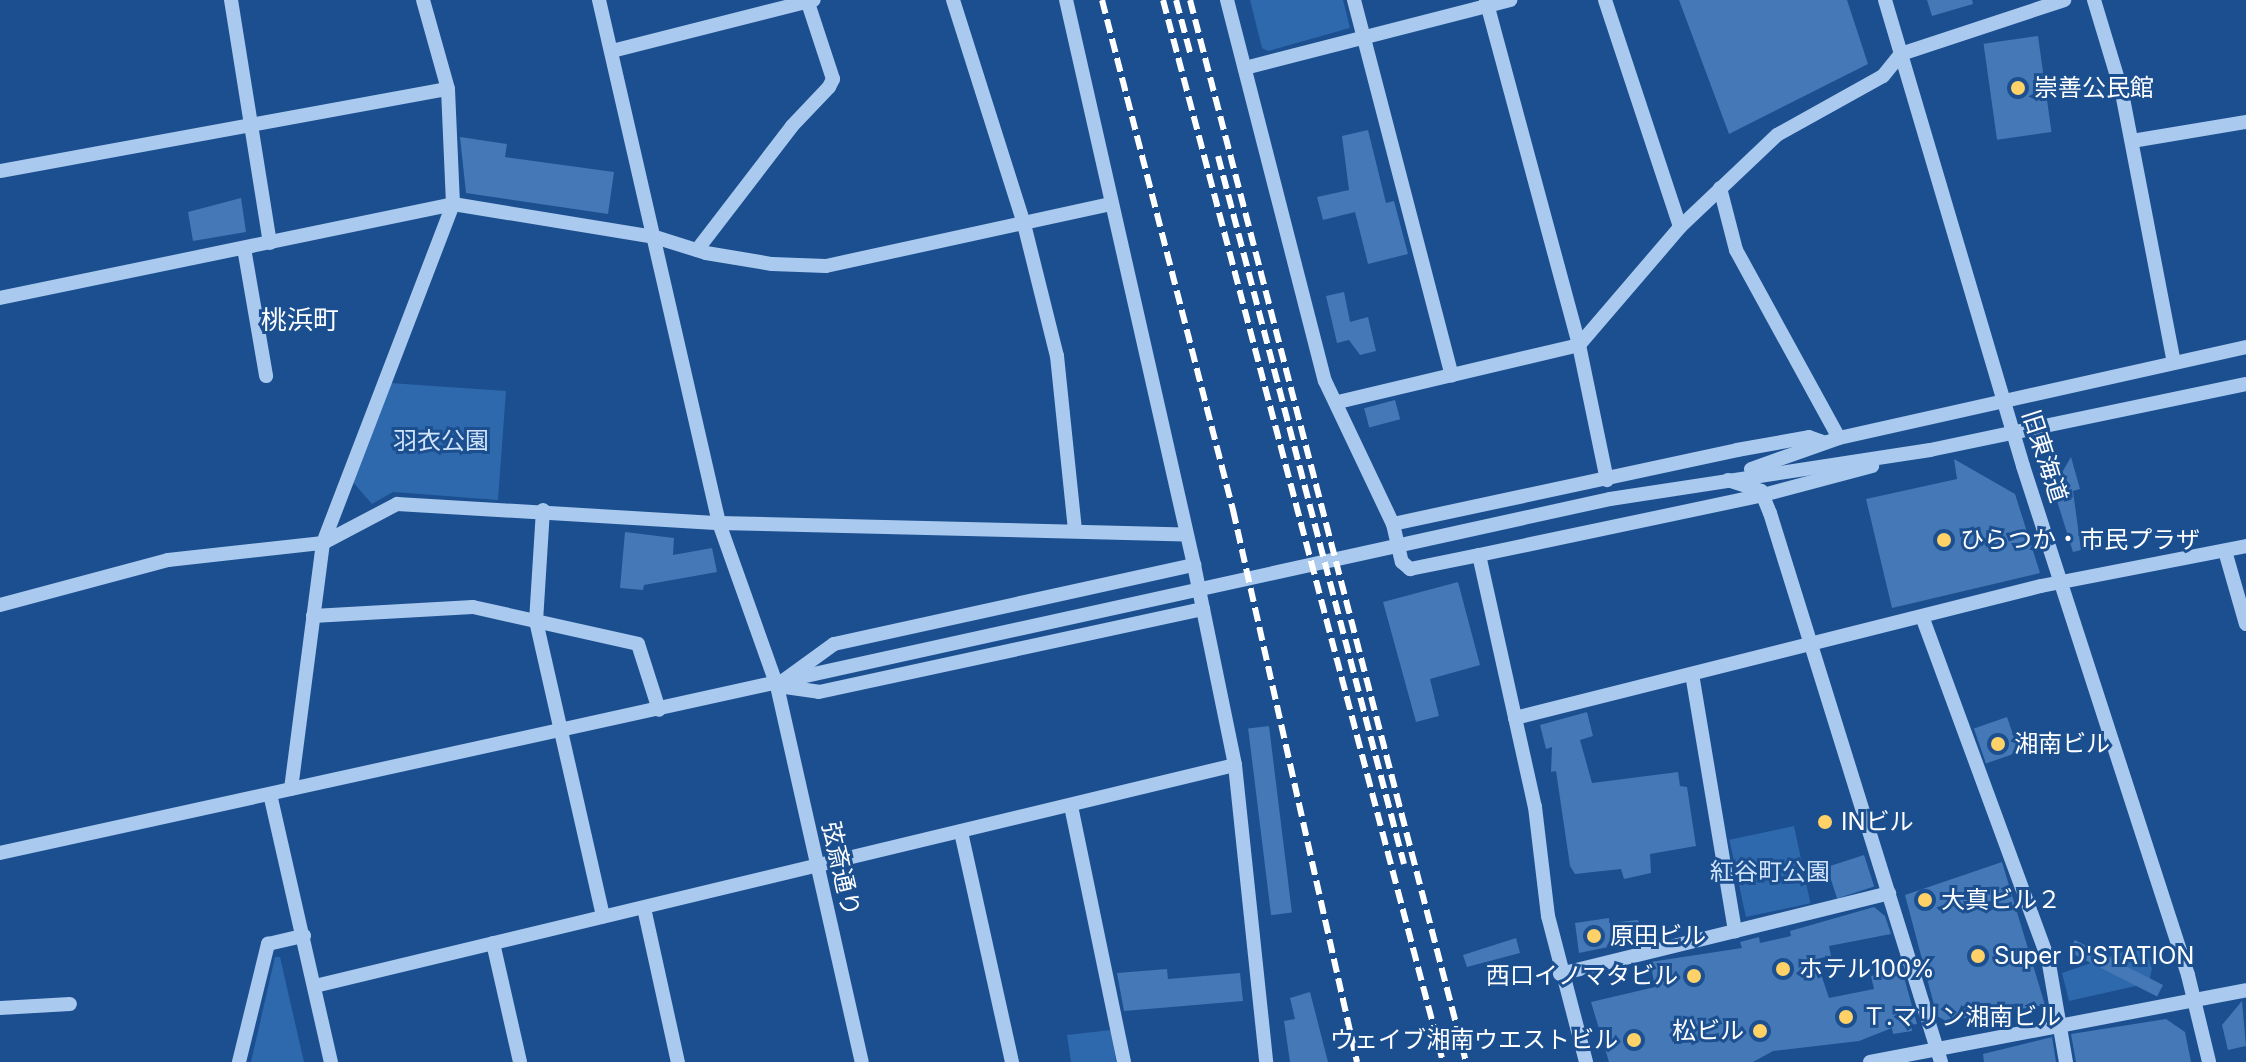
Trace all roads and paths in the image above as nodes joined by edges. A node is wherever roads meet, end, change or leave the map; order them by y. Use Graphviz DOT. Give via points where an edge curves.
graph roads {
  1 [pos="231,0"];
  2 [pos="423,0"];
  3 [pos="599,0"];
  4 [pos="953,0"];
  5 [pos="1066,0"];
  6 [pos="1227,0"];
  7 [pos="1354,0"];
  8 [pos="1510,0"];
  9 [pos="1605,0"];
  10 [pos="1885,0"];
  11 [pos="2064,0"];
  12 [pos="2094,0"];
  13 [pos="810,1"];
  14 [pos="1487,3"];
  15 [pos="1363,38"];
  16 [pos="612,51"];
  17 [pos="1901,54"];
  18 [pos="1245,68"];
  19 [pos="448,89"];
  20 [pos="2246,122"];
  21 [pos="251,125"];
  22 [pos="2132,141"];
  23 [pos="0,171"];
  24 [pos="1720,188"];
  25 [pos="453,204"];
  26 [pos="1111,204"];
  27 [pos="1024,224"];
  28 [pos="1680,227"];
  29 [pos="655,237"];
  30 [pos="270,243"];
  31 [pos="244,248"];
  32 [pos="697,250"];
  33 [pos="0,298"];
  34 [pos="1579,345"];
  35 [pos="2246,347"];
  36 [pos="2174,362"];
  37 [pos="1452,375"];
  38 [pos="266,376"];
  39 [pos="2246,384"];
  40 [pos="2004,401"];
  41 [pos="1338,402"];
  42 [pos="2014,432"];
  43 [pos="1839,438"];
  44 [pos="1823,442"];
  45 [pos="1930,450"];
  46 [pos="1724,479"];
  47 [pos="1607,480"];
  48 [pos="1763,495"];
  49 [pos="543,510"];
  50 [pos="719,523"];
  51 [pos="1393,524"];
  52 [pos="1075,531"];
  53 [pos="1185,534"];
  54 [pos="323,543"];
  55 [pos="2246,546"];
  56 [pos="2225,551"];
  57 [pos="1479,555"];
  58 [pos="1194,565"];
  59 [pos="2064,583"];
  60 [pos="0,605"];
  61 [pos="1203,609"];
  62 [pos="313,616"];
  63 [pos="1923,619"];
  64 [pos="536,621"];
  65 [pos="2246,624"];
  66 [pos="1813,646"];
  67 [pos="1692,674"];
  68 [pos="777,686"];
  69 [pos="659,710"];
  70 [pos="1515,718"];
  71 [pos="561,731"];
  72 [pos="1235,765"];
  73 [pos="291,789"];
  74 [pos="270,794"];
  75 [pos="1071,806"];
  76 [pos="961,832"];
  77 [pos="0,853"];
  78 [pos="818,867"];
  79 [pos="1889,893"];
  80 [pos="644,908"];
  81 [pos="603,917"];
  82 [pos="1735,931"];
  83 [pos="304,936"];
  84 [pos="493,943"];
  85 [pos="1560,974"];
  86 [pos="315,986"];
  87 [pos="2246,990"];
  88 [pos="2195,1002"];
  89 [pos="70,1004"];
  90 [pos="0,1008"];
  91 [pos="2061,1025"];
  92 [pos="1940,1055"];
  93 [pos="239,1062"];
  94 [pos="331,1062"];
  95 [pos="520,1062"];
  96 [pos="678,1062"];
  97 [pos="862,1062"];
  98 [pos="1012,1062"];
  99 [pos="1124,1062"];
  100 [pos="1266,1062"];
  101 [pos="1586,1062"];
  102 [pos="1870,1062"];
  103 [pos="2066,1062"];
  104 [pos="2209,1062"];
  1 -- 21 [label="street"];
  2 -- 19 [label="street"];
  3 -- 16 [label="street, 弦斎通り"];
  4 -- 27 [label="street"];
  5 -- 26 [label="street"];
  6 -- 18 [label="street"];
  7 -- 15 [label="street"];
  8 -- 14 [label="street"];
  9 -- 28 [label="street"];
  10 -- 17 [label="street, 旧東海道"];
  11 -- 17 [label="street"];
  12 -- 22 [label="street"];
  13 -- 16 [label="street"];
  13 -- 32 [label="street" via="833,79"];
  14 -- 15 [label="street"];
  14 -- 34 [label="street"];
  15 -- 18 [label="street"];
  15 -- 37 [label="street"];
  16 -- 29 [label="street, 弦斎通り"];
  17 -- 24 [label="street" via="1883,76 1777,135"];
  17 -- 40 [label="street, 旧東海道"];
  18 -- 41 [label="street" via="1325,381"];
  19 -- 21 [label="street"];
  19 -- 25 [label="street"];
  20 -- 22 [label="street"];
  21 -- 23 [label="street"];
  21 -- 30 [label="street"];
  22 -- 36 [label="street"];
  24 -- 28 [label="street"];
  24 -- 43 [label="street" via="1736,250"];
  25 -- 29 [label="street"];
  25 -- 30 [label="street"];
  25 -- 54 [label="street"];
  26 -- 27 [label="street"];
  26 -- 53 [label="street"];
  27 -- 32 [label="street" via="826,266 772,264"];
  27 -- 52 [label="street" via="1057,356"];
  28 -- 34 [label="street"];
  29 -- 32 [label="street"];
  29 -- 50 [label="street, 弦斎通り"];
  30 -- 31 [label="street"];
  31 -- 33 [label="street"];
  31 -- 38 [label="street"];
  34 -- 37 [label="street"];
  34 -- 47 [label="street"];
  35 -- 36 [label="street"];
  36 -- 40 [label="street"];
  37 -- 41 [label="street"];
  39 -- 42 [label="street"];
  40 -- 42 [label="street, 旧東海道"];
  40 -- 43 [label="street"];
  41 -- 51 [label="street"];
  42 -- 45 [label="street"];
  42 -- 59 [label="street, 旧東海道"];
  43 -- 44 [label="street"];
  44 -- 46 [label="street"];
  44 -- 47 [label="street" via="1809,437"];
  45 -- 46 [label="street"];
  45 -- 48 [label="street"];
  46 -- 48 [label="street"];
  46 -- 68 [label="street" via="1579,506"];
  47 -- 51 [label="street"];
  48 -- 57 [label="street"];
  48 -- 66 [label="street"];
  49 -- 50 [label="street"];
  49 -- 54 [label="street" via="397,504"];
  49 -- 64 [label="street"];
  50 -- 52 [label="street"];
  50 -- 68 [label="street, 弦斎通り"];
  51 -- 57 [label="street, bridge" via="1402,562 1410,569"];
  52 -- 53 [label="street"];
  53 -- 58 [label="street"];
  54 -- 60 [label="street" via="168,560"];
  54 -- 62 [label="street"];
  55 -- 56 [label="street"];
  56 -- 59 [label="street"];
  56 -- 65 [label="street"];
  57 -- 70 [label="street"];
  58 -- 61 [label="street, bridge"];
  58 -- 68 [label="street" via="834,644"];
  59 -- 63 [label="street"];
  59 -- 88 [label="street, 旧東海道"];
  61 -- 68 [label="street" via="819,692"];
  61 -- 72 [label="street"];
  62 -- 64 [label="street" via="473,607"];
  62 -- 73 [label="street"];
  63 -- 66 [label="street"];
  63 -- 91 [label="street" via="2048,958"];
  64 -- 69 [label="street" via="638,644"];
  64 -- 71 [label="street"];
  66 -- 67 [label="street"];
  66 -- 79 [label="street"];
  67 -- 70 [label="street"];
  67 -- 82 [label="street"];
  68 -- 69 [label="street"];
  68 -- 78 [label="street, 弦斎通り"];
  69 -- 71 [label="street"];
  70 -- 85 [label="street" via="1535,807"];
  71 -- 73 [label="street"];
  71 -- 81 [label="street"];
  72 -- 75 [label="street"];
  72 -- 100 [label="street"];
  73 -- 74 [label="street"];
  74 -- 77 [label="street"];
  74 -- 83 [label="street"];
  75 -- 76 [label="street"];
  75 -- 99 [label="street"];
  76 -- 78 [label="street"];
  76 -- 98 [label="street"];
  78 -- 80 [label="street"];
  78 -- 97 [label="street, 弦斎通り"];
  79 -- 82 [label="street"];
  79 -- 92 [label="street"];
  80 -- 81 [label="street"];
  80 -- 96 [label="street"];
  81 -- 84 [label="street"];
  82 -- 85 [label="street"];
  83 -- 86 [label="street"];
  83 -- 93 [label="street" via="268,944"];
  84 -- 86 [label="street"];
  84 -- 95 [label="street"];
  85 -- 101 [label="street"];
  86 -- 94 [label="street"];
  87 -- 88 [label="street"];
  88 -- 91 [label="street"];
  88 -- 104 [label="street, 旧東海道"];
  89 -- 90 [label="street"];
  91 -- 92 [label="street"];
  91 -- 103 [label="street"];
  92 -- 102 [label="street"];
}
